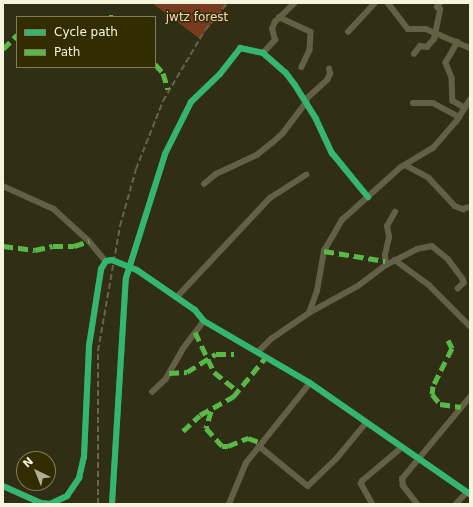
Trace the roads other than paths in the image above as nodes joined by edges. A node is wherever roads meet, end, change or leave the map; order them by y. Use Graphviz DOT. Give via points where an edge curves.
graph roads {
  1 [pos="295,3"];
  2 [pos="375,3"];
  3 [pos="388,3"];
  4 [pos="440,3"];
  5 [pos="279,17"];
  6 [pos="348,32"];
  7 [pos="437,33"];
  8 [pos="458,42"];
  9 [pos="470,48"];
  10 [pos="263,53"];
  11 [pos="414,54"];
  12 [pos="302,67"];
  13 [pos="329,69"];
  14 [pos="306,101"];
  15 [pos="470,102"];
  16 [pos="413,103"];
  17 [pos="465,108"];
  18 [pos="459,117"];
  19 [pos="405,165"];
  20 [pos="306,175"];
  21 [pos="204,184"];
  22 [pos="3,186"];
  23 [pos="368,197"];
  24 [pos="470,207"];
  25 [pos="395,212"];
  26 [pos="395,260"];
  27 [pos="106,261"];
  28 [pos="386,265"];
  29 [pos="129,266"];
  30 [pos="458,290"];
  31 [pos="177,297"];
  32 [pos="309,313"];
  33 [pos="204,320"];
  34 [pos="470,326"];
  35 [pos="258,352"];
  36 [pos="310,383"];
  37 [pos="152,392"];
  38 [pos="470,397"];
  39 [pos="366,423"];
  40 [pos="259,446"];
  41 [pos="401,448"];
  42 [pos="420,460"];
  43 [pos="3,486"];
  44 [pos="468,493"];
  45 [pos="112,504"];
  46 [pos="229,504"];
  47 [pos="372,504"];
  48 [pos="417,504"];
  49 [pos="456,504"];
  1 -- 5 [label="street"];
  2 -- 6 [label="street"];
  3 -- 7 [label="street" via="408,29 422,28"];
  4 -- 7 [label="street" via="437,6 440,10"];
  5 -- 10 [label="street" via="273,26 275,40"];
  5 -- 12 [label="street" via="311,32 308,56"];
  7 -- 8 [label="street"];
  7 -- 11 [label="street" via="428,47 420,46"];
  8 -- 9 [label="street"];
  8 -- 17 [label="street" via="446,63 452,78 453,101"];
  10 -- 14 [label="street" via="286,73"];
  10 -- 29 [label="street" via="245,47 238,50 220,74 187,108 165,154"];
  13 -- 14 [label="street" via="327,80"];
  14 -- 21 [label="street" via="283,133 272,143 257,154 216,174"];
  14 -- 23 [label="street" via="332,153"];
  15 -- 17 [label="street"];
  16 -- 18 [label="street" via="433,103"];
  17 -- 18 [label="street"];
  18 -- 19 [label="street" via="433,148"];
  19 -- 23 [label="street"];
  19 -- 24 [label="street" via="429,178 455,206 463,209"];
  20 -- 31 [label="street" via="270,198"];
  22 -- 27 [label="street" via="54,209 89,241"];
  23 -- 32 [label="street" via="348,213 328,242"];
  25 -- 28 [label="street" via="387,226 390,237 385,255"];
  26 -- 28 [label="street"];
  26 -- 30 [label="street" via="417,249 432,246 463,279 464,283"];
  26 -- 34 [label="street" via="429,286"];
  27 -- 29 [label="street" via="115,260"];
  27 -- 43 [label="street" via="101,269 89,346 84,457 79,478 67,496 50,504 41,503"];
  28 -- 32 [label="street" via="358,286"];
  29 -- 31 [label="street"];
  29 -- 45 [label="street" via="126,278"];
  31 -- 33 [label="street"];
  32 -- 35 [label="street" via="271,339"];
  33 -- 35 [label="street"];
  33 -- 37 [label="street" via="182,350 165,380"];
  35 -- 36 [label="street"];
  36 -- 39 [label="street"];
  36 -- 40 [label="street"];
  38 -- 42 [label="street"];
  39 -- 40 [label="street" via="337,458 308,486"];
  39 -- 41 [label="street"];
  40 -- 46 [label="street" via="246,463"];
  41 -- 42 [label="street"];
  41 -- 47 [label="street" via="362,481 361,484"];
  42 -- 44 [label="street"];
  42 -- 48 [label="street" via="402,482"];
  44 -- 49 [label="street"];
}
